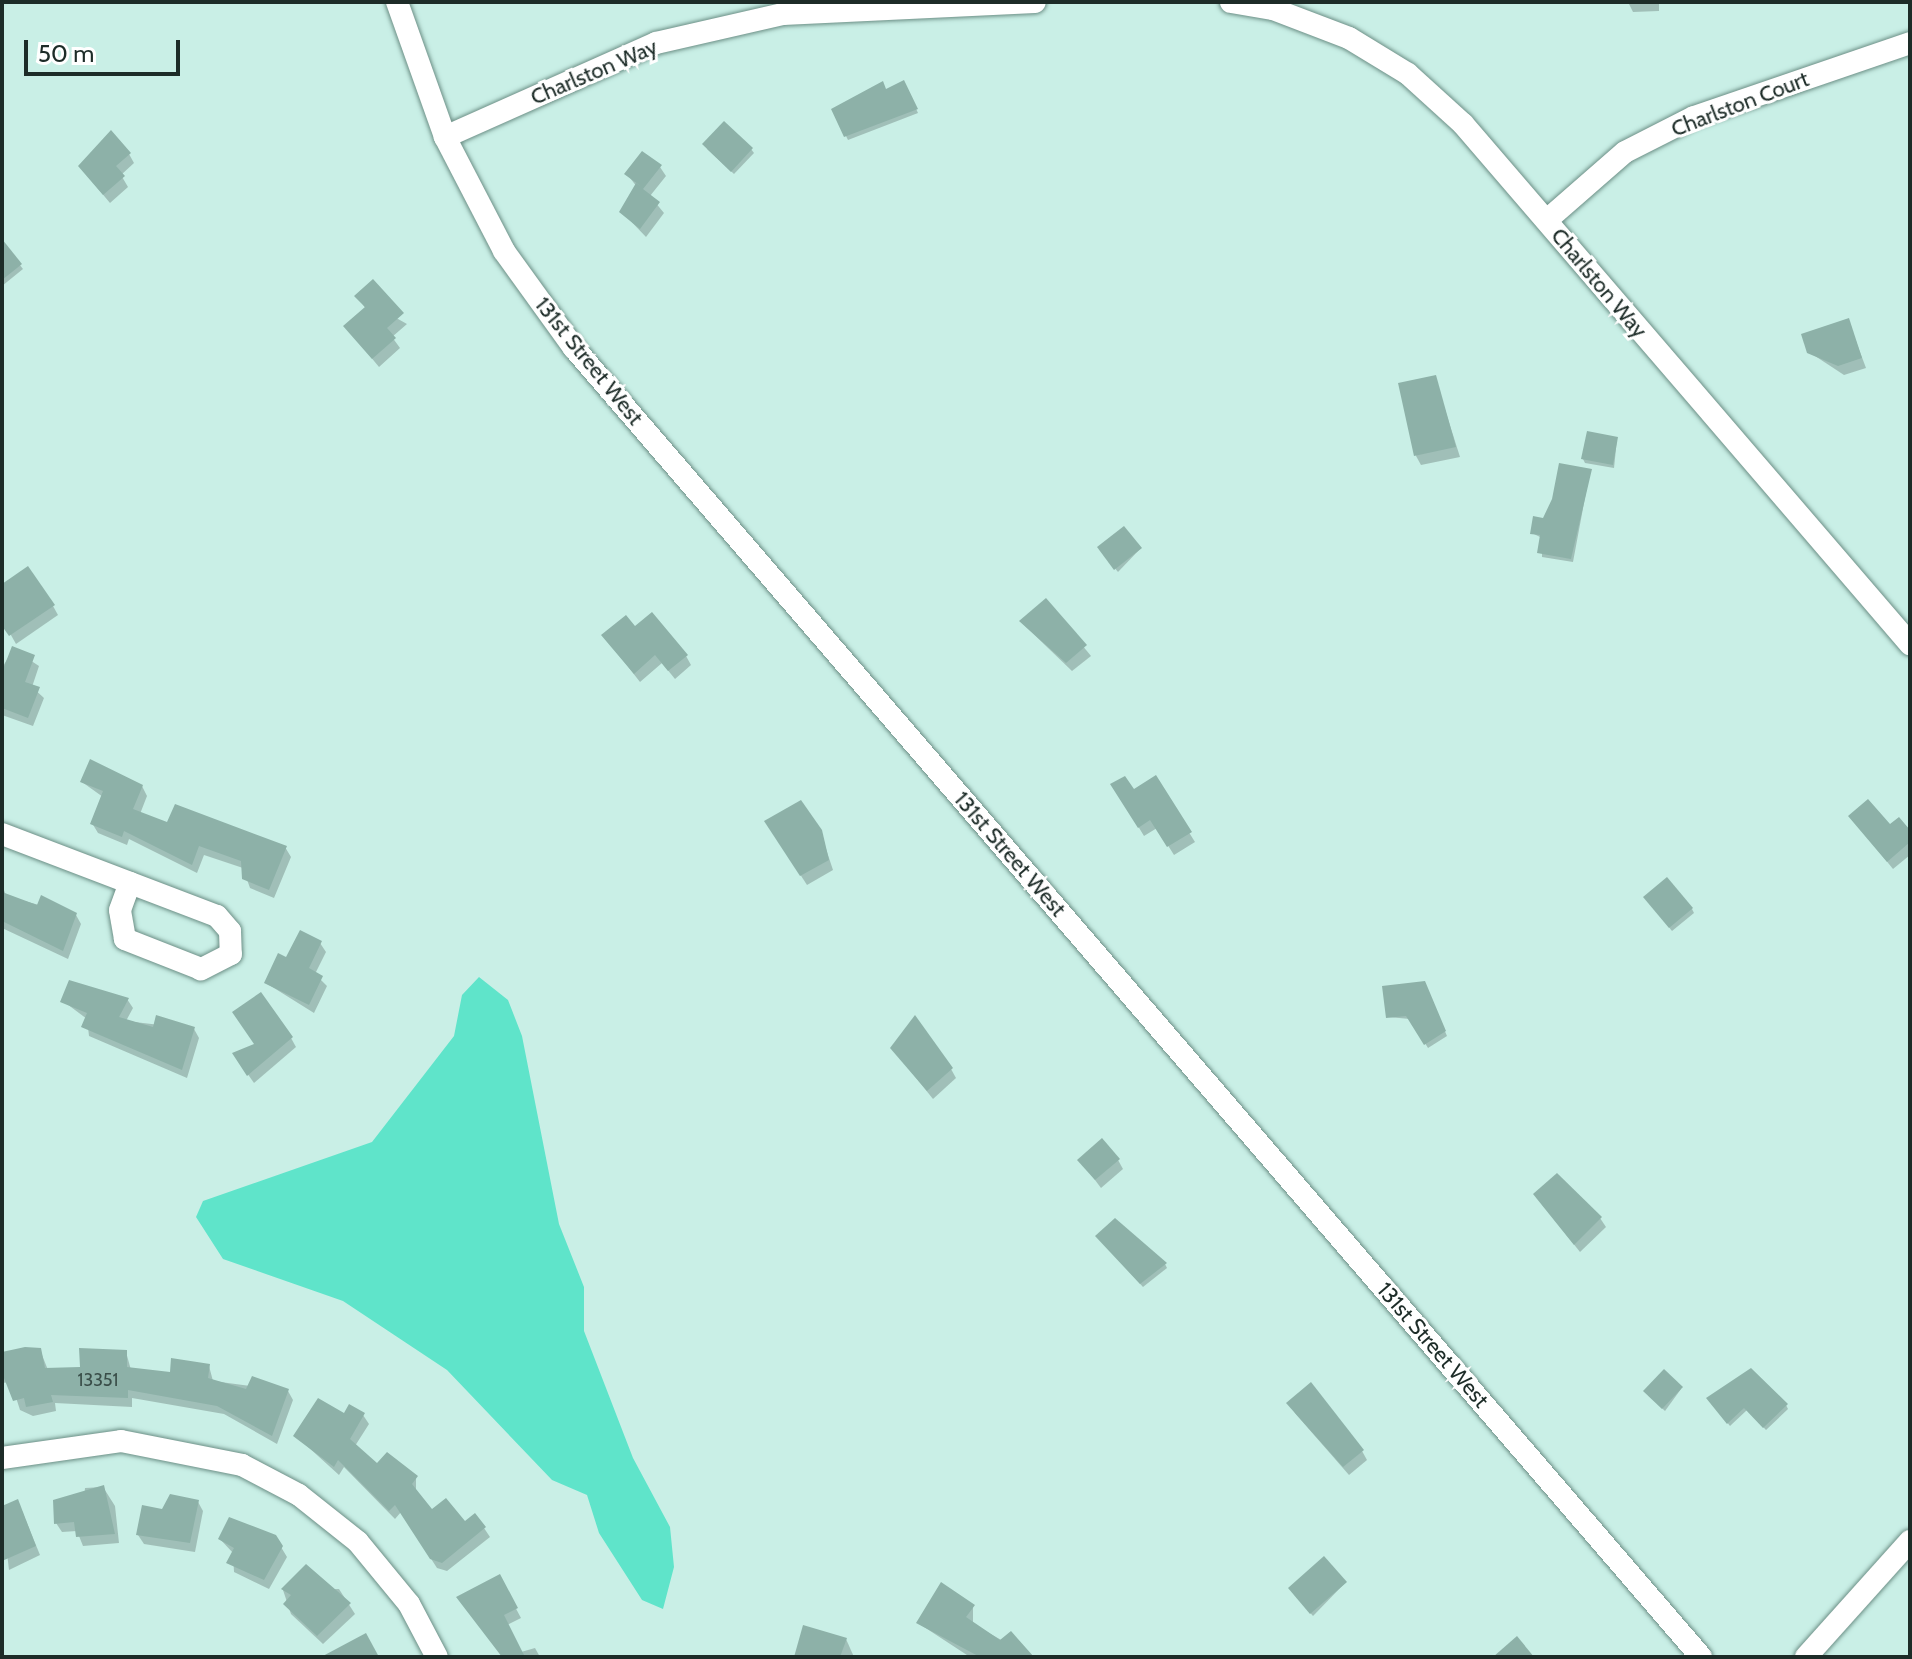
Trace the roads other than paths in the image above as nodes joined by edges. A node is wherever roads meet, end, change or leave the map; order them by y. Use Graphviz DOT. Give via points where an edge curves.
graph roads {
  1 [pos="397,2"];
  2 [pos="1035,2"];
  3 [pos="1231,2"];
  4 [pos="1910,43"];
  5 [pos="445,137"];
  6 [pos="1547,220"];
  7 [pos="1910,644"];
  8 [pos="2,834"];
  9 [pos="130,883"];
  10 [pos="2,1458"];
  11 [pos="1910,1541"];
  12 [pos="437,1657"];
  13 [pos="1701,1657"];
  14 [pos="1806,1657"];
  1 -- 5 [label="street, 131st Street West"];
  2 -- 5 [label="street, Charlston Way" via="770,17 656,43"];
  3 -- 6 [label="street, Charlston Way" via="1273,9 1349,38 1408,74"];
  4 -- 6 [label="street, Charlston Court" via="1694,117 1625,152"];
  5 -- 13 [label="street, 131st Street West" via="504,251 574,348"];
  6 -- 7 [label="street, Charlston Way"];
  8 -- 9 [label="street"];
  9 -- 9 [label="street" via="217,916 230,931 231,954 201,969 125,939 120,910"];
  10 -- 12 [label="street" via="121,1441 242,1465 299,1495 358,1542 402,1593"];
  11 -- 14 [label="street"];
}
